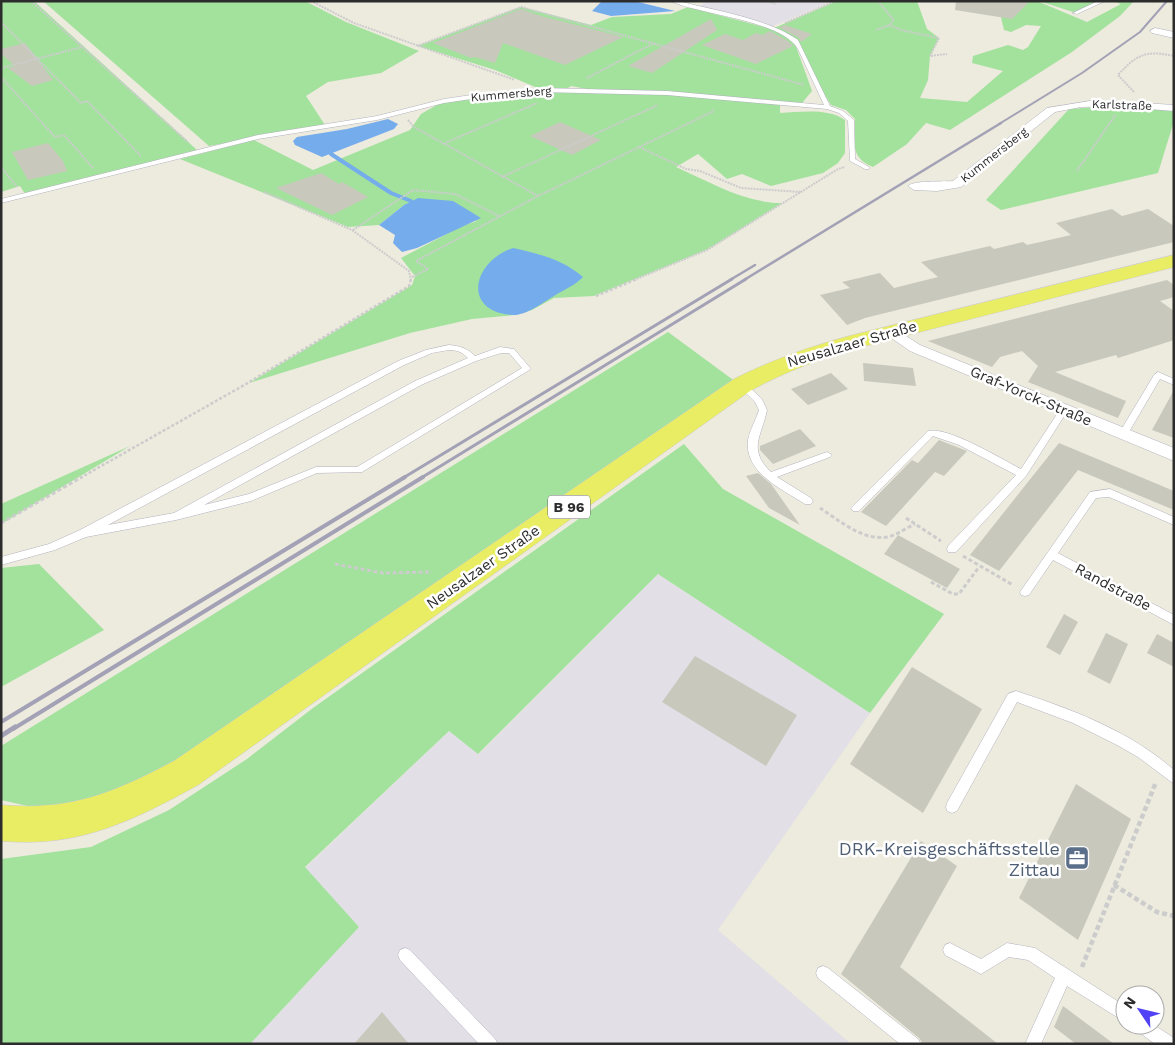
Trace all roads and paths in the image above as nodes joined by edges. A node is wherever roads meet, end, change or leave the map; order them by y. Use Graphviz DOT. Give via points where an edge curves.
graph roads {
  1 [pos="31,1"];
  2 [pos="311,1"];
  3 [pos="672,1"];
  4 [pos="767,1"];
  5 [pos="835,1"];
  6 [pos="878,1"];
  7 [pos="1103,1"];
  8 [pos="776,4"];
  9 [pos="1075,13"];
  10 [pos="1,22"];
  11 [pos="890,25"];
  12 [pos="772,28"];
  13 [pos="876,30"];
  14 [pos="1154,31"];
  15 [pos="1174,35"];
  16 [pos="417,46"];
  17 [pos="82,47"];
  18 [pos="947,54"];
  19 [pos="1174,56"];
  20 [pos="38,58"];
  21 [pos="1,68"];
  22 [pos="1,77"];
  23 [pos="539,90"];
  24 [pos="818,91"];
  25 [pos="682,94"];
  26 [pos="718,97"];
  27 [pos="797,104"];
  28 [pos="1069,104"];
  29 [pos="1124,104"];
  30 [pos="1142,104"];
  31 [pos="828,107"];
  32 [pos="1174,108"];
  33 [pos="401,113"];
  34 [pos="638,147"];
  35 [pos="198,151"];
  36 [pos="145,160"];
  37 [pos="855,163"];
  38 [pos="1,167"];
  39 [pos="867,168"];
  40 [pos="1076,171"];
  41 [pos="96,172"];
  42 [pos="502,177"];
  43 [pos="914,186"];
  44 [pos="264,192"];
  45 [pos="802,192"];
  46 [pos="22,196"];
  47 [pos="538,196"];
  48 [pos="1,201"];
  49 [pos="500,216"];
  50 [pos="352,230"];
  51 [pos="1174,261"];
  52 [pos="412,277"];
  53 [pos="596,296"];
  54 [pos="892,332"];
  55 [pos="473,359"];
  56 [pos="1174,382"];
  57 [pos="742,385"];
  58 [pos="1064,410"];
  59 [pos="1123,434"];
  60 [pos="827,455"];
  61 [pos="1174,456"];
  62 [pos="1023,474"];
  63 [pos="769,476"];
  64 [pos="808,501"];
  65 [pos="856,508"];
  66 [pos="176,516"];
  67 [pos="1174,521"];
  68 [pos="1,523"];
  69 [pos="915,524"];
  70 [pos="84,533"];
  71 [pos="952,549"];
  72 [pos="1052,555"];
  73 [pos="1,561"];
  74 [pos="335,564"];
  75 [pos="979,567"];
  76 [pos="440,571"];
  77 [pos="931,582"];
  78 [pos="1025,592"];
  79 [pos="1174,620"];
  80 [pos="1162,768"];
  81 [pos="1174,778"];
  82 [pos="952,807"];
  83 [pos="1,823"];
  84 [pos="1114,884"];
  85 [pos="1174,916"];
  86 [pos="950,950"];
  87 [pos="405,955"];
  88 [pos="823,973"];
  89 [pos="1069,980"];
  90 [pos="1115,1009"];
  91 [pos="1156,1035"];
  92 [pos="490,1044"];
  93 [pos="913,1044"];
  94 [pos="1033,1044"];
  95 [pos="1169,1044"];
  1 -- 17 [label="path"];
  2 -- 16 [label="path" via="354,23"];
  3 -- 12 [label="lane"];
  4 -- 8 [label="path"];
  5 -- 12 [label="path"];
  6 -- 11 [label="path" via="893,20"];
  7 -- 9 [label="lane"];
  10 -- 20 [label="path"];
  11 -- 13 [label="path"];
  11 -- 18 [label="path" via="939,38 930,56"];
  12 -- 24 [label="lane" via="796,40"];
  14 -- 15 [label="street"];
  16 -- 23 [label="path"];
  16 -- 24 [label="path" via="520,7 726,62"];
  17 -- 20 [label="path"];
  17 -- 35 [label="path"];
  19 -- 30 [label="path" via="1140,53 1118,75"];
  20 -- 21 [label="path"];
  20 -- 36 [label="path" via="81,103 87,102"];
  22 -- 41 [label="path" via="55,137 64,135"];
  23 -- 25 [label="lane, Kummersberg"];
  23 -- 33 [label="lane, Kummersberg" via="444,101"];
  24 -- 27 [label="lane" via="814,99"];
  24 -- 31 [label="lane"];
  25 -- 26 [label="lane, Kummersberg"];
  25 -- 42 [label="path"];
  26 -- 27 [label="lane, Kummersberg"];
  26 -- 34 [label="path" via="712,112"];
  27 -- 31 [label="lane, Kummersberg"];
  28 -- 29 [label="street, Karlstraße"];
  28 -- 43 [label="street, Kummersberg" via="1051,110 957,184 937,188"];
  29 -- 30 [label="street, Karlstraße"];
  29 -- 40 [label="path"];
  30 -- 32 [label="street, Karlstraße"];
  31 -- 37 [label="lane, Kummersberg" via="851,120 852,160"];
  33 -- 35 [label="lane, Kummersberg" via="258,137"];
  33 -- 42 [label="path" via="414,127"];
  34 -- 45 [label="path" via="686,169 700,170 741,188"];
  34 -- 47 [label="path"];
  35 -- 46 [label="lane, Kummersberg"];
  37 -- 39 [label="lane"];
  37 -- 45 [label="path" via="838,169"];
  38 -- 46 [label="path"];
  42 -- 47 [label="path"];
  44 -- 50 [label="path"];
  45 -- 53 [label="path" via="708,250"];
  46 -- 48 [label="lane, Kummersberg"];
  47 -- 49 [label="path"];
  49 -- 50 [label="path" via="456,194 413,190"];
  49 -- 52 [label="path" via="416,261 428,269"];
  50 -- 52 [label="path"];
  51 -- 54 [label="main road, Neusalzaer Straße / B 96"];
  52 -- 68 [label="path" via="409,286 287,360"];
  54 -- 57 [label="main road, Neusalzaer Straße / B 96" via="791,360"];
  54 -- 58 [label="street, Graf-Yorck-Straße" via="914,348"];
  55 -- 66 [label="lane" via="418,383"];
  55 -- 66 [label="lane" via="500,350 511,351 527,369 359,470 316,470 251,497"];
  55 -- 70 [label="lane" via="463,349 446,346 401,363"];
  56 -- 59 [label="lane" via="1158,375"];
  57 -- 63 [label="lane" via="759,401 763,410 752,441 753,452"];
  57 -- 83 [label="main road, Neusalzaer Straße / B 96" via="186,773 112,811 74,822 27,827"];
  58 -- 59 [label="street, Graf-Yorck-Straße"];
  58 -- 62 [label="lane"];
  59 -- 61 [label="street, Graf-Yorck-Straße"];
  60 -- 63 [label="lane"];
  62 -- 65 [label="lane" via="931,433"];
  62 -- 71 [label="lane"];
  63 -- 64 [label="lane"];
  64 -- 69 [label="path" via="864,534 875,537 884,537"];
  66 -- 70 [label="lane"];
  67 -- 72 [label="lane" via="1110,493 1092,495"];
  70 -- 73 [label="lane" via="51,547"];
  72 -- 78 [label="lane"];
  72 -- 79 [label="lane, Randstraße"];
  74 -- 76 [label="path" via="408,575"];
  75 -- 77 [label="path" via="959,594"];
  80 -- 81 [label="lane"];
  80 -- 82 [label="lane" via="1128,745 1016,696"];
  80 -- 84 [label="path"];
  84 -- 85 [label="path" via="1157,912"];
  84 -- 89 [label="path"];
  86 -- 89 [label="lane" via="981,967 1007,950 1030,953"];
  87 -- 92 [label="lane"];
  88 -- 93 [label="lane"];
  89 -- 90 [label="lane"];
  89 -- 94 [label="lane"];
  91 -- 95 [label="lane"];
}
